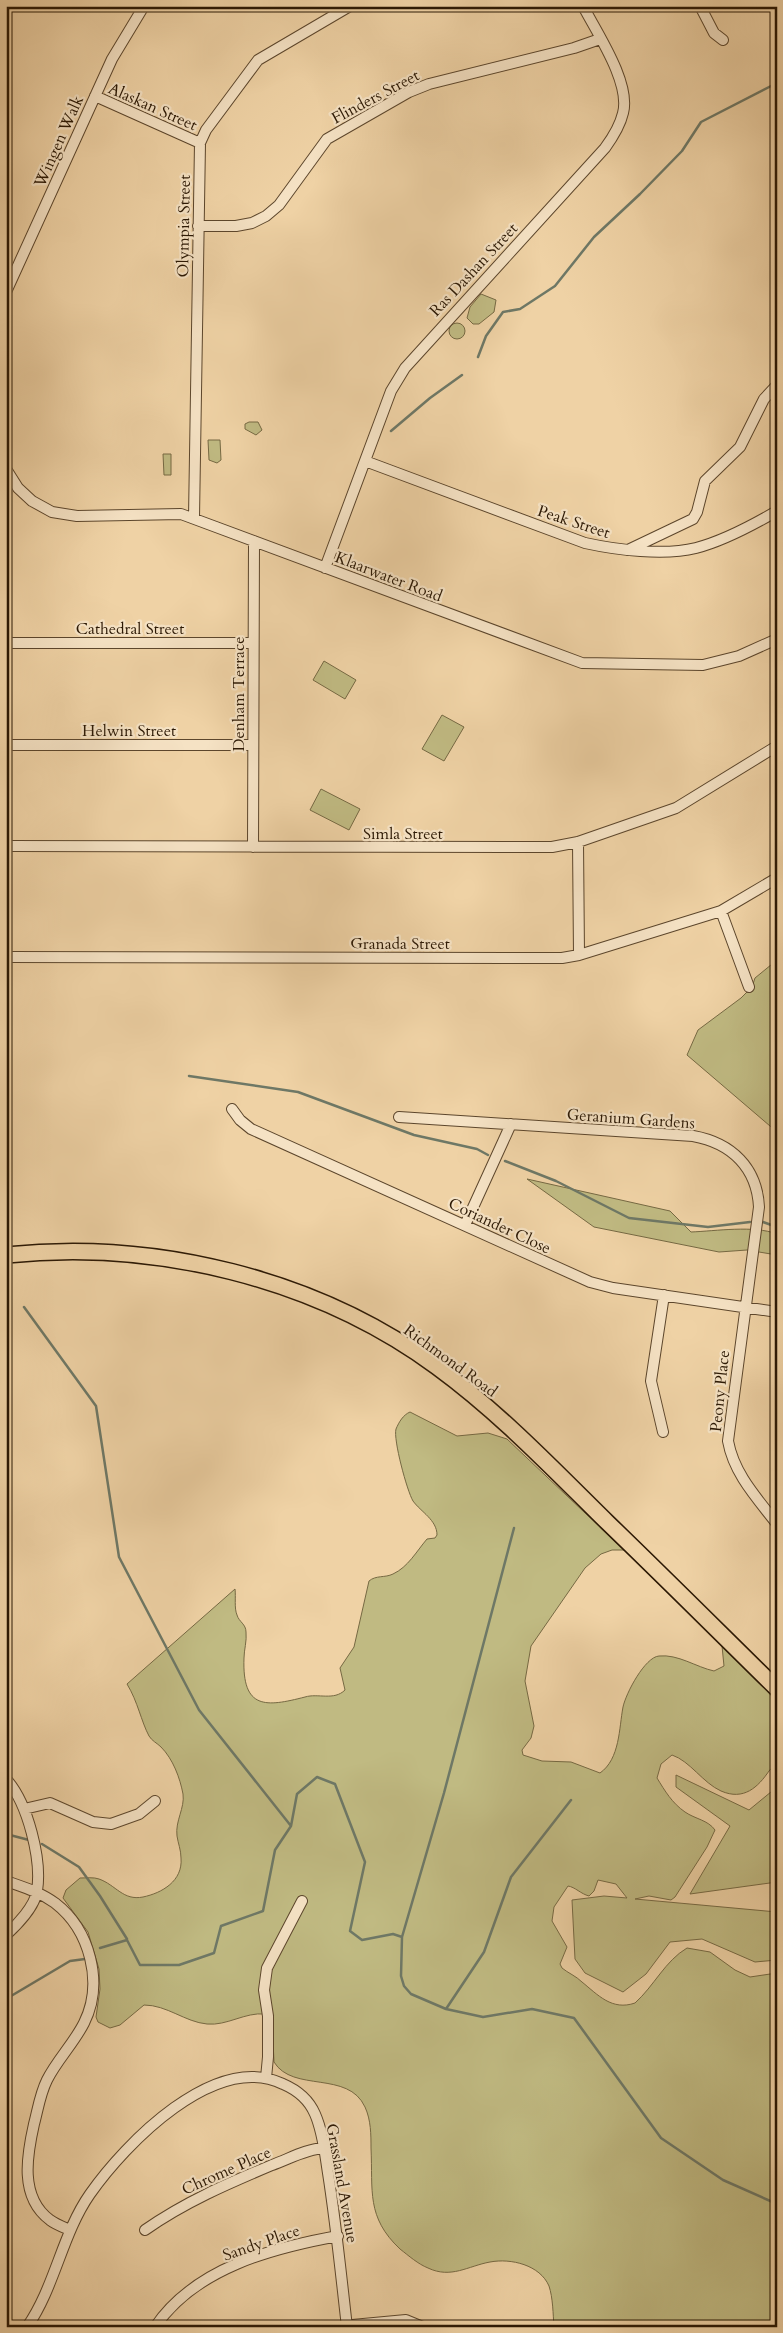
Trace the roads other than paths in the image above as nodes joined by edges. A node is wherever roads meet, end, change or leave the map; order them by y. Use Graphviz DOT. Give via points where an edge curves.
graph roads {
  1 [pos="144,6"];
  2 [pos="350,6"];
  3 [pos="583,6"];
  4 [pos="700,6"];
  5 [pos="600,39"];
  6 [pos="724,40"];
  7 [pos="95,96"];
  8 [pos="200,143"];
  9 [pos="198,226"];
  10 [pos="6,292"];
  11 [pos="777,385"];
  12 [pos="365,461"];
  13 [pos="6,469"];
  14 [pos="777,511"];
  15 [pos="194,518"];
  16 [pos="254,540"];
  17 [pos="628,551"];
  18 [pos="325,568"];
  19 [pos="777,639"];
  20 [pos="6,643"];
  21 [pos="253,643"];
  22 [pos="6,745"];
  23 [pos="252,745"];
  24 [pos="777,746"];
  25 [pos="578,842"];
  26 [pos="6,846"];
  27 [pos="253,847"];
  28 [pos="777,878"];
  29 [pos="721,911"];
  30 [pos="579,955"];
  31 [pos="6,957"];
  32 [pos="749,987"];
  33 [pos="232,1109"];
  34 [pos="400,1117"];
  35 [pos="511,1124"];
  36 [pos="465,1225"];
  37 [pos="6,1255"];
  38 [pos="664,1295"];
  39 [pos="744,1306"];
  40 [pos="777,1312"];
  41 [pos="663,1432"];
  42 [pos="777,1524"];
  43 [pos="777,1690"];
  44 [pos="6,1779"];
  45 [pos="155,1801"];
  46 [pos="24,1809"];
  47 [pos="6,1881"];
  48 [pos="37,1892"];
  49 [pos="302,1901"];
  50 [pos="6,1935"];
  51 [pos="266,2078"];
  52 [pos="324,2148"];
  53 [pos="70,2230"];
  54 [pos="145,2230"];
  55 [pos="338,2236"];
  56 [pos="347,2326"];
  57 [pos="28,2327"];
  58 [pos="155,2327"];
  59 [pos="331,2327"];
  60 [pos="423,2327"];
  1 -- 7 [label="street, Wingen Walk" via="112,59"];
  2 -- 8 [label="street, Olympia Street" via="258,60 206,130"];
  3 -- 5 [label="street, Ras Dashan Street"];
  4 -- 6 [label="street" via="710,27"];
  5 -- 9 [label="street, Flinders Street" via="428,84 409,92 327,139 279,205 266,216 236,226"];
  5 -- 12 [label="street, Ras Dashan Street" via="622,83 624,112 618,128 605,148 405,368 391,391"];
  7 -- 8 [label="street, Alaskan Street"];
  7 -- 10 [label="street, Wingen Walk"];
  8 -- 9 [label="street, Olympia Street"];
  9 -- 15 [label="street, Olympia Street"];
  11 -- 17 [label="street" via="764,399 740,447 705,482 692,519"];
  12 -- 17 [label="street, Peak Street" via="585,544"];
  12 -- 18 [label="street, Ras Dashan Street"];
  13 -- 15 [label="street, Klaarwater Road" via="32,502 52,512 77,516 170,513"];
  14 -- 17 [label="street, Peak Street" via="694,549"];
  15 -- 16 [label="street, Klaarwater Road"];
  16 -- 18 [label="street, Klaarwater Road"];
  16 -- 21 [label="street, Denham Terrace"];
  18 -- 19 [label="street, Klaarwater Road" via="582,663 703,665 739,656"];
  20 -- 21 [label="street, Cathedral Street"];
  21 -- 23 [label="street, Denham Terrace"];
  22 -- 23 [label="street, Helwin Street"];
  23 -- 27 [label="street, Denham Terrace"];
  24 -- 25 [label="street, Simla Street" via="689,802"];
  25 -- 27 [label="street, Simla Street" via="552,847 478,849"];
  25 -- 30 [label="street"];
  26 -- 27 [label="street, Simla Street"];
  28 -- 29 [label="street, Granada Street"];
  29 -- 30 [label="street, Granada Street"];
  29 -- 32 [label="street"];
  30 -- 31 [label="street, Granada Street" via="562,958"];
  33 -- 36 [label="street, Coriander Close" via="251,1129"];
  34 -- 35 [label="street, Geranium Gardens"];
  35 -- 36 [label="street"];
  35 -- 39 [label="street, Geranium Gardens" via="693,1136 730,1150 748,1168 758,1196 758,1218"];
  36 -- 38 [label="street, Coriander Close" via="597,1285"];
  37 -- 43 [label="highway, Richmond Road" via="47,1251 136,1254 213,1267 271,1283 378,1330 436,1366 504,1420"];
  38 -- 39 [label="street, Coriander Close"];
  38 -- 41 [label="street" via="651,1380"];
  39 -- 40 [label="street, Coriander Close"];
  39 -- 42 [label="street, Peony Place" via="728,1440 734,1464"];
  44 -- 46 [label="street"];
  45 -- 46 [label="street" via="139,1814 111,1824 93,1822 50,1803"];
  46 -- 48 [label="street" via="34,1841"];
  47 -- 48 [label="street"];
  48 -- 50 [label="street" via="23,1916"];
  48 -- 53 [label="street" via="54,1902 73,1922 92,1962 93,1998 84,2023 41,2094 27,2160 27,2178 36,2202 48,2218"];
  49 -- 51 [label="street" via="267,1968 264,1990 268,2016"];
  51 -- 52 [label="street, Grassland Avenue" via="292,2088 304,2098 316,2115"];
  51 -- 53 [label="street, Grassland Avenue" via="218,2084 188,2097 114,2164 90,2195"];
  52 -- 54 [label="street, Chrome Place" via="295,2156 218,2188 172,2211"];
  52 -- 55 [label="street, Grassland Avenue"];
  53 -- 57 [label="street, Grassland Avenue"];
  55 -- 56 [label="street, Grassland Avenue"];
  55 -- 58 [label="street, Sandy Place" via="234,2264 200,2283 174,2303"];
  56 -- 59 [label="street"];
  56 -- 60 [label="street" via="406,2320"];
}
